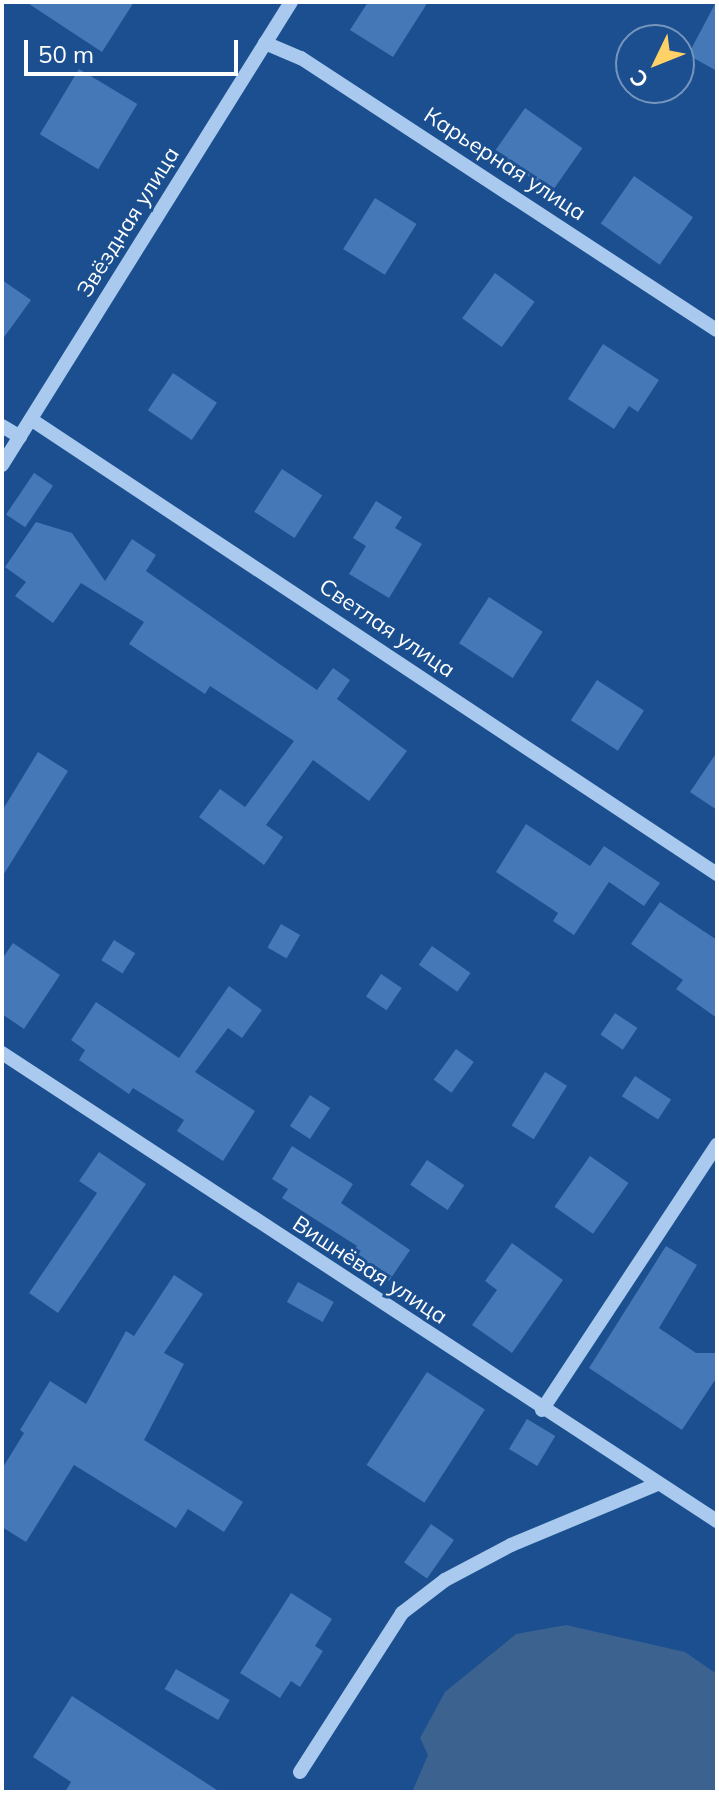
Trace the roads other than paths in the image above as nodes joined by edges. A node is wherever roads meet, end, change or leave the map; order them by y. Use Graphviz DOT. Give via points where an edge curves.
graph roads {
  1 [pos="291,2"];
  2 [pos="265,43"];
  3 [pos="717,330"];
  4 [pos="32,420"];
  5 [pos="2,426"];
  6 [pos="20,437"];
  7 [pos="2,465"];
  8 [pos="717,874"];
  9 [pos="2,1053"];
  10 [pos="717,1145"];
  11 [pos="542,1410"];
  12 [pos="655,1485"];
  13 [pos="717,1521"];
  14 [pos="300,1772"];
  1 -- 2 [label="street, Звёздная улица"];
  2 -- 3 [label="street, Карьерная улица" via="328,75"];
  2 -- 4 [label="street, Звёздная улица"];
  4 -- 6 [label="street, Звёздная улица"];
  4 -- 8 [label="street, Светлая улица"];
  5 -- 6 [label="street"];
  6 -- 7 [label="street, Звёздная улица"];
  9 -- 11 [label="street, Вишнёвая улица"];
  10 -- 11 [label="street"];
  11 -- 12 [label="street, Вишнёвая улица"];
  12 -- 13 [label="street, Вишнёвая улица"];
  12 -- 14 [label="street" via="511,1545 445,1580 402,1613"];
}
